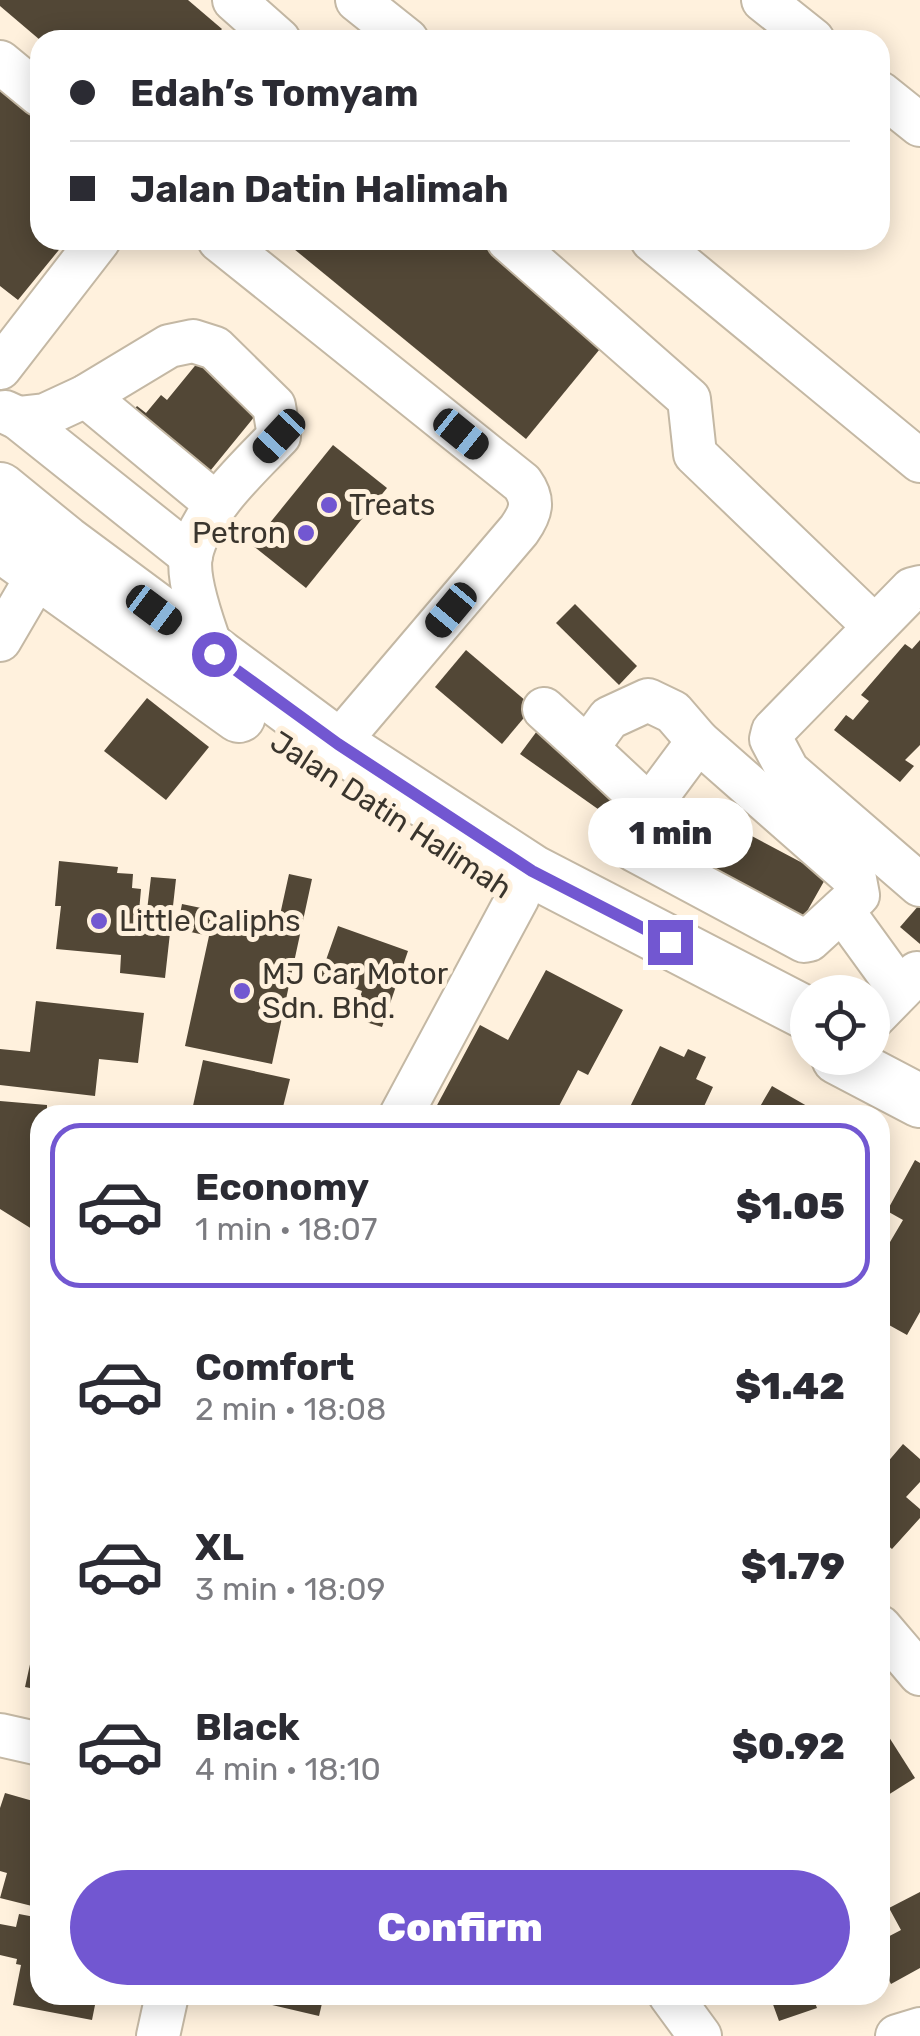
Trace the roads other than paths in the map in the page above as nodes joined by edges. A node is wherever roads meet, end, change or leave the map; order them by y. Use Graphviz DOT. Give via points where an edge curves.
graph roads {
  1 [pos="234,0"];
  2 [pos="358,0"];
  3 [pos="762,0"];
  4 [pos="268,30"];
  5 [pos="394,30"];
  6 [pos="800,30"];
  7 [pos="0,62"];
  8 [pos="30,86"];
  9 [pos="890,101"];
  10 [pos="920,125"];
  11 [pos="90,250"];
  12 [pos="232,250"];
  13 [pos="519,250"];
  14 [pos="664,250"];
  15 [pos="6,346"];
  16 [pos="86,396"];
  17 [pos="9,414"];
  18 [pos="920,460"];
  19 [pos="0,489"];
  20 [pos="215,503"];
  21 [pos="191,556"];
  22 [pos="19,560"];
  23 [pos="920,587"];
  24 [pos="874,626"];
  25 [pos="0,640"];
  26 [pos="214,654"];
  27 [pos="544,710"];
  28 [pos="698,741"];
  29 [pos="338,744"];
  30 [pos="587,748"];
  31 [pos="648,805"];
  32 [pos="920,886"];
  33 [pos="518,897"];
  34 [pos="842,910"];
  35 [pos="896,994"];
  36 [pos="790,1005"];
  37 [pos="790,1032"];
  38 [pos="890,1058"];
  39 [pos="920,1074"];
  40 [pos="870,1075"];
  41 [pos="920,1101"];
  42 [pos="406,1105"];
  43 [pos="890,1639"];
  44 [pos="920,1674"];
  45 [pos="0,1735"];
  46 [pos="30,1742"];
  47 [pos="165,2005"];
  48 [pos="677,2005"];
  49 [pos="920,2029"];
  50 [pos="158,2036"];
  51 [pos="700,2036"];
  52 [pos="897,2036"];
  1 -- 4 [label="street"];
  2 -- 5 [label="street"];
  3 -- 6 [label="street"];
  7 -- 8 [label="street"];
  9 -- 10 [label="street"];
  11 -- 15 [label="street"];
  12 -- 29 [label="street" via="529,493 531,506 519,530"];
  13 -- 24 [label="street" via="689,399 695,454"];
  14 -- 18 [label="street"];
  16 -- 17 [label="street" via="45,415"];
  16 -- 20 [label="street"];
  16 -- 20 [label="street" via="170,346 194,341 215,348 274,406 279,436"];
  17 -- 21 [label="street"];
  19 -- 26 [label="main road, Jalan Datin Halimah"];
  20 -- 21 [label="street"];
  21 -- 26 [label="street" via="196,600"];
  22 -- 25 [label="street"];
  22 -- 33 [label="main road, Jalan Datin Halimah" via="317,770"];
  23 -- 24 [label="street"];
  24 -- 32 [label="street" via="770,739 788,772"];
  26 -- 29 [label="main road, Jalan Datin Halimah"];
  27 -- 30 [label="street"];
  28 -- 30 [label="street" via="673,712 648,700 609,718"];
  28 -- 31 [label="street"];
  28 -- 34 [label="street" via="855,879 858,895"];
  29 -- 36 [label="main road, Jalan Datin Halimah" via="532,871"];
  30 -- 31 [label="street"];
  31 -- 34 [label="street" via="630,834 634,850 804,940"];
  33 -- 37 [label="main road, Jalan Datin Halimah"];
  33 -- 42 [label="street"];
  34 -- 35 [label="street"];
  38 -- 39 [label="main road"];
  40 -- 41 [label="main road"];
  43 -- 44 [label="street"];
  45 -- 46 [label="street"];
  47 -- 50 [label="street"];
  48 -- 51 [label="street"];
  49 -- 52 [label="street"];
}
